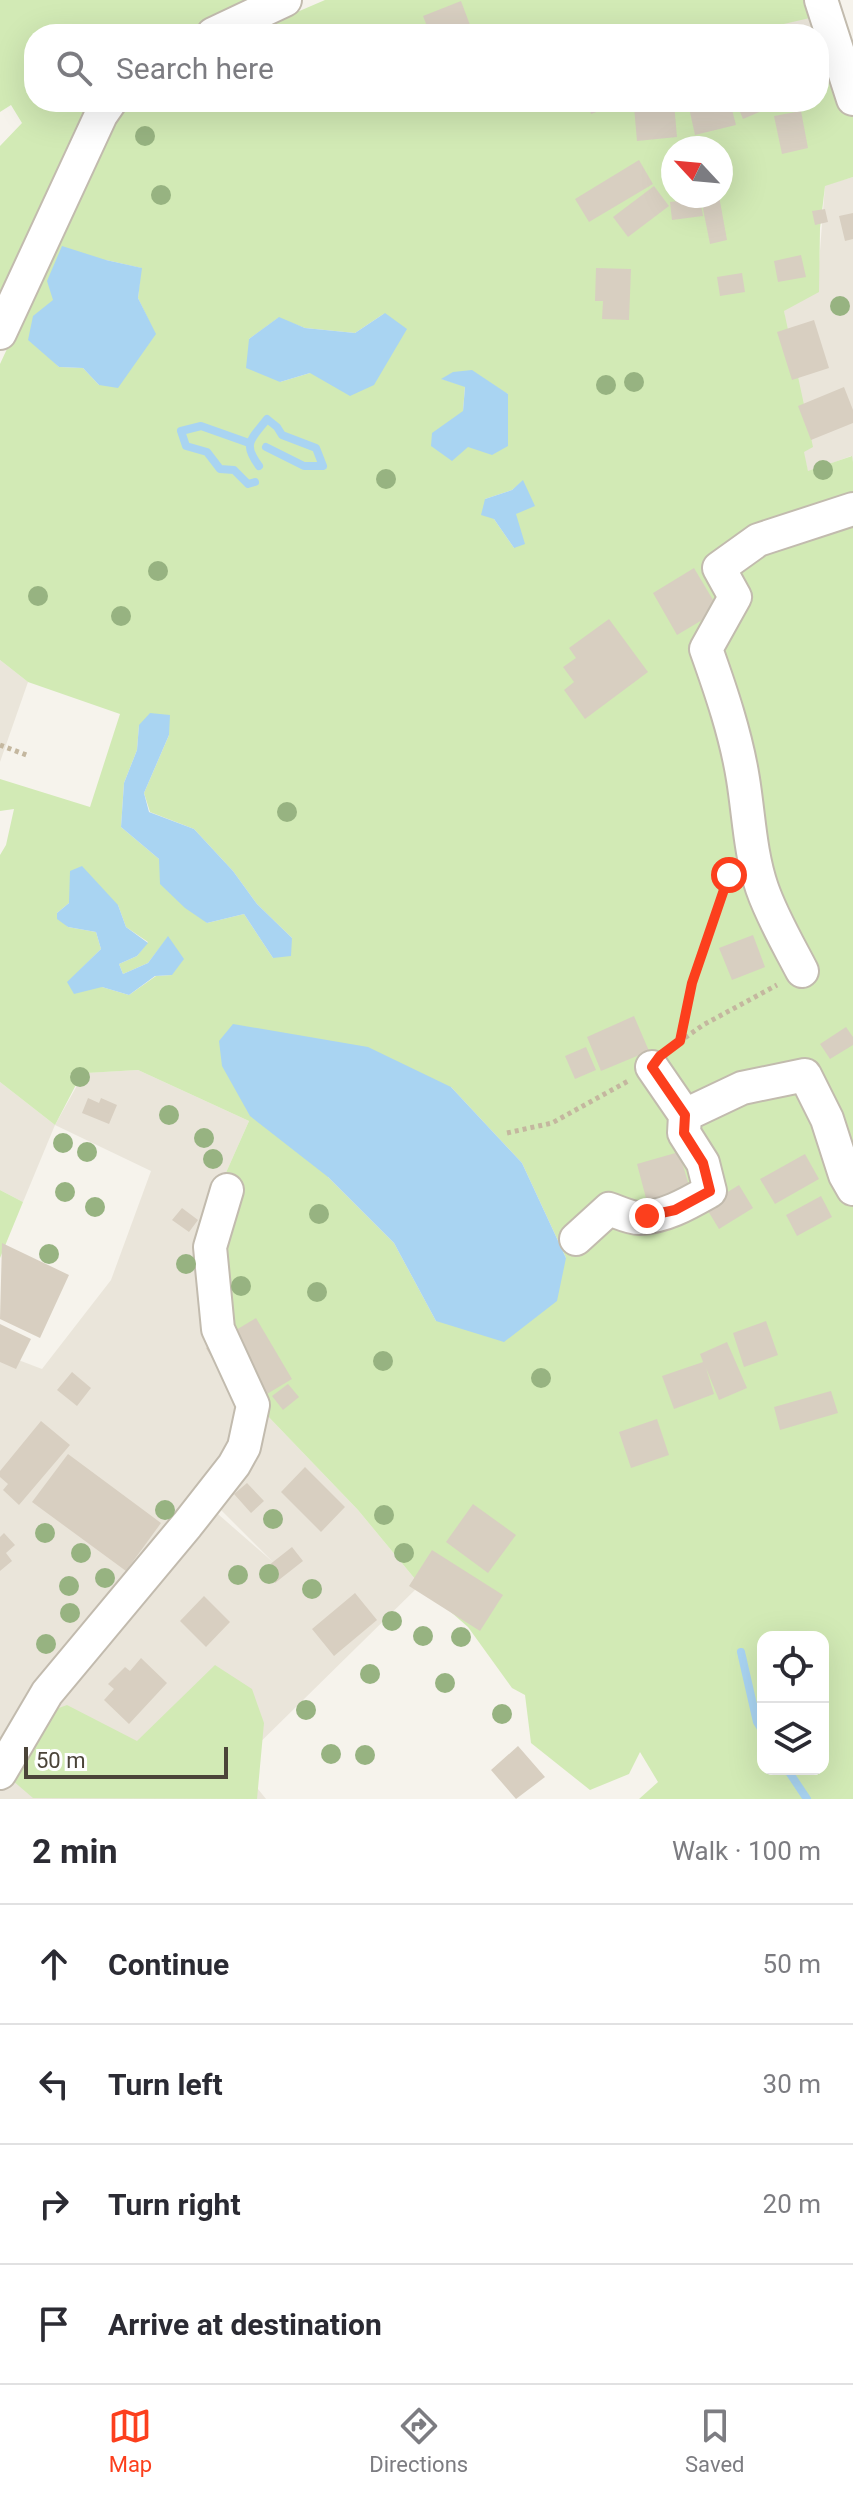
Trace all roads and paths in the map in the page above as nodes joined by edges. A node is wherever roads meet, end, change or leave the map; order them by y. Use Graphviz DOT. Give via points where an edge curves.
graph roads {
  1 [pos="285,0"];
  2 [pos="821,0"];
  3 [pos="234,24"];
  4 [pos="829,24"];
  5 [pos="829,25"];
  6 [pos="853,99"];
  7 [pos="103,112"];
  8 [pos="0,333"];
  9 [pos="853,509"];
  10 [pos="0,745"];
  11 [pos="29,756"];
  12 [pos="751,841"];
  13 [pos="802,971"];
  14 [pos="680,1041"];
  15 [pos="652,1067"];
  16 [pos="685,1115"];
  17 [pos="507,1133"];
  18 [pos="853,1189"];
  19 [pos="227,1190"];
  20 [pos="576,1239"];
  21 [pos="0,1773"];
  1 -- 3 [label="street"];
  2 -- 4 [label="street"];
  5 -- 6 [label="street"];
  7 -- 8 [label="street"];
  9 -- 12 [label="street" via="758,540 719,568 735,597 706,649 743,776"];
  10 -- 11 [label="path"];
  12 -- 13 [label="street" via="762,887"];
  12 -- 14 [label="path" via="729,875 692,983"];
  13 -- 14 [label="path"];
  14 -- 15 [label="path"];
  15 -- 16 [label="street"];
  15 -- 17 [label="path" via="552,1123"];
  16 -- 18 [label="street" via="742,1088 805,1075"];
  16 -- 20 [label="street" via="684,1133 703,1163 710,1191 659,1215 637,1218 609,1209"];
  19 -- 21 [label="street" via="210,1247 218,1329 253,1405 244,1447 187,1525 47,1693"];
}
